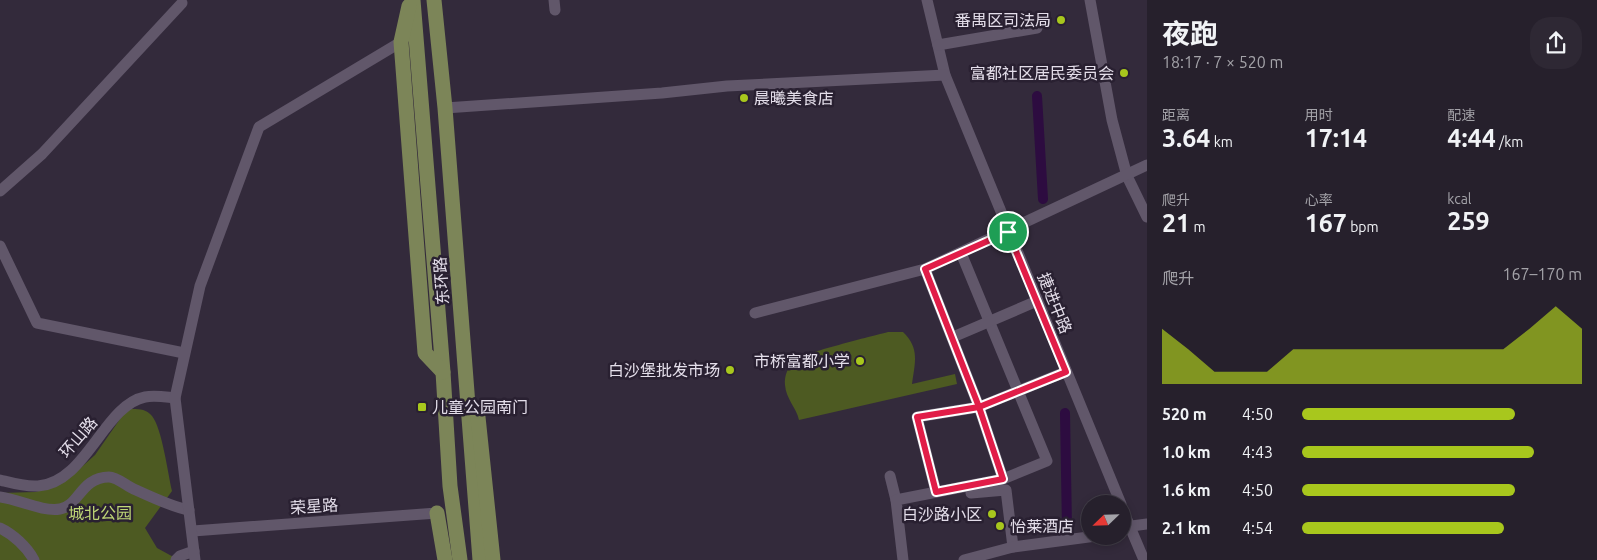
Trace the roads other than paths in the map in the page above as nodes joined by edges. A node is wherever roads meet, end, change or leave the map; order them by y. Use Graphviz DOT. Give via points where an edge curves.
graph roads {
  1 [pos="411,0"];
  2 [pos="434,0"];
  3 [pos="438,0"];
  4 [pos="927,0"];
  5 [pos="1090,0"];
  6 [pos="182,3"];
  7 [pos="1037,28"];
  8 [pos="438,31"];
  9 [pos="401,42"];
  10 [pos="938,45"];
  11 [pos="944,75"];
  12 [pos="450,107"];
  13 [pos="1147,165"];
  14 [pos="1127,176"];
  15 [pos="0,191"];
  16 [pos="1147,217"];
  17 [pos="1008,232"];
  18 [pos="0,246"];
  19 [pos="961,253"];
  20 [pos="925,269"];
  21 [pos="1037,301"];
  22 [pos="755,313"];
  23 [pos="990,322"];
  24 [pos="953,338"];
  25 [pos="184,353"];
  26 [pos="443,372"];
  27 [pos="1066,372"];
  28 [pos="1018,392"];
  29 [pos="176,398"];
  30 [pos="979,407"];
  31 [pos="448,450"];
  32 [pos="470,450"];
  33 [pos="890,476"];
  34 [pos="1003,479"];
  35 [pos="0,480"];
  36 [pos="484,481"];
  37 [pos="936,492"];
  38 [pos="971,494"];
  39 [pos="1117,495"];
  40 [pos="0,497"];
  41 [pos="896,500"];
  42 [pos="189,510"];
  43 [pos="475,512"];
  44 [pos="437,513"];
  45 [pos="454,513"];
  46 [pos="1147,524"];
  47 [pos="1131,526"];
  48 [pos="0,528"];
  49 [pos="193,531"];
  50 [pos="1131,535"];
  51 [pos="1081,538"];
  52 [pos="1013,548"];
  53 [pos="194,555"];
  54 [pos="460,556"];
  55 [pos="34,560"];
  56 [pos="176,560"];
  57 [pos="445,560"];
  58 [pos="480,560"];
  59 [pos="493,560"];
  60 [pos="903,560"];
  61 [pos="964,560"];
  62 [pos="1144,560"];
  1 -- 9 [label="main road"];
  1 -- 26 [label="main road, 东环路"];
  2 -- 8 [label="main road"];
  3 -- 8 [label="main road"];
  4 -- 10 [label="street, 捷进中路"];
  5 -- 14 [label="street" via="1112,120"];
  6 -- 15 [label="street" via="42,154"];
  7 -- 10 [label="street"];
  8 -- 12 [label="main road"];
  9 -- 25 [label="street" via="259,128 200,286"];
  9 -- 26 [label="main road" via="425,352"];
  10 -- 11 [label="street, 捷进中路"];
  11 -- 12 [label="street" via="727,86"];
  11 -- 17 [label="street, 捷进中路"];
  12 -- 32 [label="main road, 东环路"];
  12 -- 36 [label="main road"];
  13 -- 14 [label="street"];
  14 -- 16 [label="street"];
  14 -- 17 [label="street"];
  17 -- 19 [label="street"];
  17 -- 21 [label="street, 捷进中路"];
  18 -- 25 [label="street" via="37,323"];
  19 -- 20 [label="street"];
  19 -- 23 [label="street"];
  20 -- 22 [label="street"];
  20 -- 24 [label="street"];
  21 -- 23 [label="street"];
  21 -- 27 [label="street, 捷进中路"];
  23 -- 24 [label="street"];
  23 -- 28 [label="street"];
  24 -- 30 [label="street"];
  25 -- 29 [label="street"];
  26 -- 31 [label="main road, 东环路"];
  27 -- 28 [label="street"];
  27 -- 39 [label="street, 捷进中路"];
  28 -- 30 [label="street"];
  28 -- 34 [label="street" via="1047,461"];
  29 -- 35 [label="street, 环山路" via="143,397 130,404 84,457 54,481 39,486"];
  29 -- 42 [label="street"];
  30 -- 34 [label="street"];
  30 -- 37 [label="street" via="917,417"];
  31 -- 32 [label="main road"];
  31 -- 45 [label="main road, 东环路"];
  32 -- 43 [label="main road, 东环路"];
  33 -- 41 [label="street"];
  34 -- 37 [label="street"];
  36 -- 43 [label="main road"];
  36 -- 59 [label="main road"];
  37 -- 41 [label="street"];
  38 -- 52 [label="street" via="1006,490"];
  40 -- 42 [label="street" via="60,510 85,485 113,477 135,490"];
  41 -- 60 [label="street"];
  42 -- 49 [label="street"];
  43 -- 45 [label="main road"];
  43 -- 58 [label="main road, 东环路"];
  44 -- 45 [label="main road"];
  44 -- 49 [label="street, 荣星路"];
  44 -- 54 [label="main road"];
  44 -- 57 [label="main road"];
  45 -- 54 [label="main road, 东环路"];
  46 -- 47 [label="street"];
  48 -- 55 [label="street" via="10,533"];
  49 -- 53 [label="street"];
  50 -- 62 [label="street"];
  51 -- 52 [label="street"];
  52 -- 61 [label="street"];
  53 -- 56 [label="street" via="180,556"];
}
